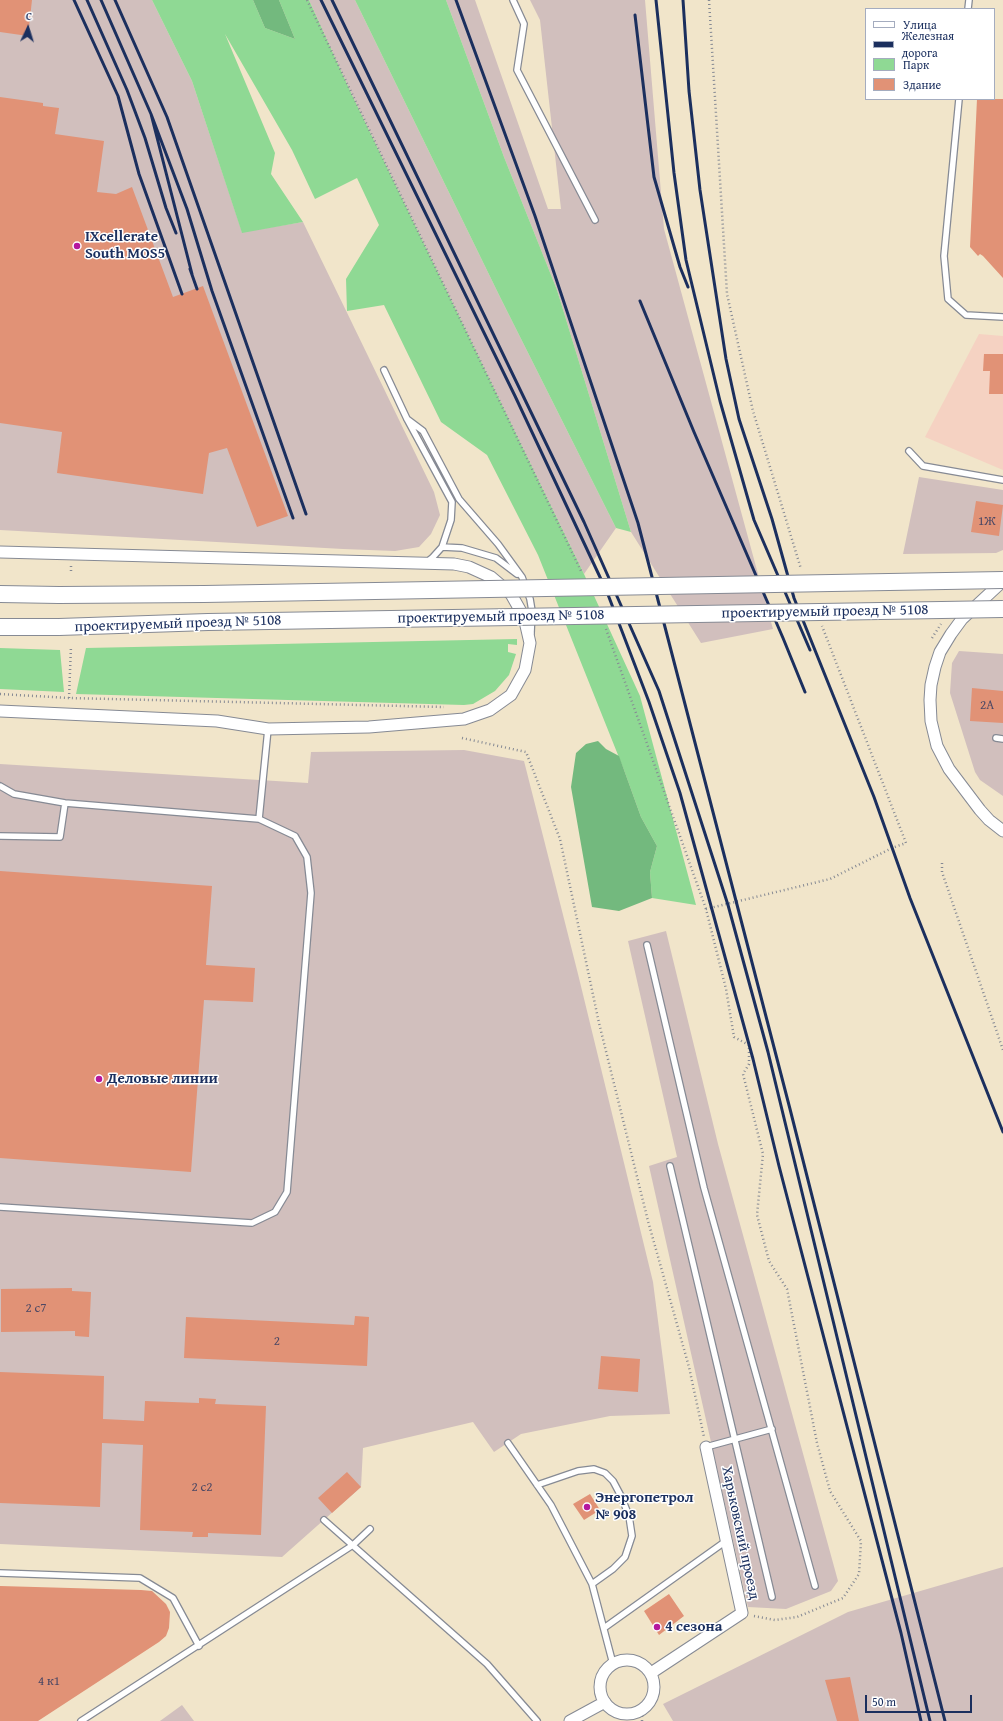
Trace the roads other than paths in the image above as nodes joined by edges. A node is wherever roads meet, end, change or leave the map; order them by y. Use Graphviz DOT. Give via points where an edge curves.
graph roads {
  1 [pos="513,0"];
  2 [pos="959,100"];
  3 [pos="595,220"];
  4 [pos="1003,317"];
  5 [pos="384,370"];
  6 [pos="408,419"];
  7 [pos="909,452"];
  8 [pos="1003,480"];
  9 [pos="442,547"];
  10 [pos="0,552"];
  11 [pos="425,564"];
  12 [pos="522,577"];
  13 [pos="1003,581"];
  14 [pos="0,594"];
  15 [pos="1003,609"];
  16 [pos="0,627"];
  17 [pos="530,642"];
  18 [pos="0,711"];
  19 [pos="268,729"];
  20 [pos="996,738"];
  21 [pos="1003,739"];
  22 [pos="0,786"];
  23 [pos="65,803"];
  24 [pos="259,819"];
  25 [pos="1003,831"];
  26 [pos="0,836"];
  27 [pos="647,945"];
  28 [pos="670,1166"];
  29 [pos="0,1207"];
  30 [pos="772,1429"];
  31 [pos="734,1439"];
  32 [pos="508,1443"];
  33 [pos="706,1447"];
  34 [pos="537,1485"];
  35 [pos="324,1520"];
  36 [pos="370,1529"];
  37 [pos="726,1541"];
  38 [pos="353,1545"];
  39 [pos="0,1573"];
  40 [pos="592,1584"];
  41 [pos="815,1586"];
  42 [pos="772,1597"];
  43 [pos="604,1628"];
  44 [pos="199,1646"];
  45 [pos="613,1664"];
  46 [pos="651,1673"];
  47 [pos="605,1702"];
  48 [pos="642,1715"];
  49 [pos="81,1721"];
  50 [pos="537,1721"];
  51 [pos="570,1721"];
  1 -- 3 [label="lane" via="524,24 517,70"];
  2 -- 4 [label="lane" via="944,256 948,299 966,315"];
  5 -- 6 [label="lane"];
  6 -- 9 [label="lane" via="452,502 451,520"];
  6 -- 12 [label="lane" via="423,431 459,499 498,544"];
  7 -- 8 [label="lane" via="923,466"];
  9 -- 11 [label="lane"];
  9 -- 12 [label="lane" via="462,548 496,558"];
  10 -- 11 [label="street"];
  11 -- 17 [label="street" via="469,567 502,585 519,605"];
  12 -- 17 [label="lane" via="532,611"];
  13 -- 14 [label="main road, проектируемый проезд № 5108, bridge" via="212,594"];
  13 -- 25 [label="street" via="962,619 951,634 940,652 935,667 930,700 931,721 937,746 949,769 980,810"];
  15 -- 16 [label="main road, проектируемый проезд № 5108, bridge"];
  17 -- 19 [label="street" via="525,670 511,695 477,716 369,727"];
  18 -- 19 [label="street" via="216,721"];
  19 -- 24 [label="lane"];
  20 -- 21 [label="lane"];
  22 -- 23 [label="lane" via="14,794"];
  23 -- 24 [label="lane"];
  23 -- 26 [label="lane" via="60,837"];
  24 -- 29 [label="lane" via="295,836 307,857 311,893 287,1192 275,1212 252,1223"];
  27 -- 30 [label="lane" via="704,1188"];
  28 -- 31 [label="lane"];
  30 -- 31 [label="lane"];
  30 -- 41 [label="lane"];
  31 -- 33 [label="lane"];
  31 -- 42 [label="lane"];
  32 -- 34 [label="lane"];
  33 -- 37 [label="street, Харьковский проезд"];
  34 -- 40 [label="lane" via="551,1505"];
  34 -- 40 [label="lane" via="578,1471 594,1469 605,1473 613,1481 629,1516 632,1536 625,1557"];
  35 -- 38 [label="lane"];
  36 -- 38 [label="lane"];
  37 -- 43 [label="lane"];
  37 -- 46 [label="street, Харьковский проезд" via="742,1613"];
  38 -- 44 [label="lane"];
  38 -- 50 [label="lane" via="487,1664"];
  39 -- 44 [label="lane" via="140,1578 173,1598"];
  40 -- 43 [label="lane"];
  43 -- 45 [label="lane"];
  44 -- 49 [label="lane"];
  45 -- 46 [label="street" via="623,1660 634,1660 644,1665"];
  45 -- 47 [label="street" via="605,1671 601,1681 601,1692"];
  46 -- 48 [label="street" via="655,1686 652,1700"];
  47 -- 48 [label="street" via="615,1711"];
  47 -- 51 [label="street"];
}
